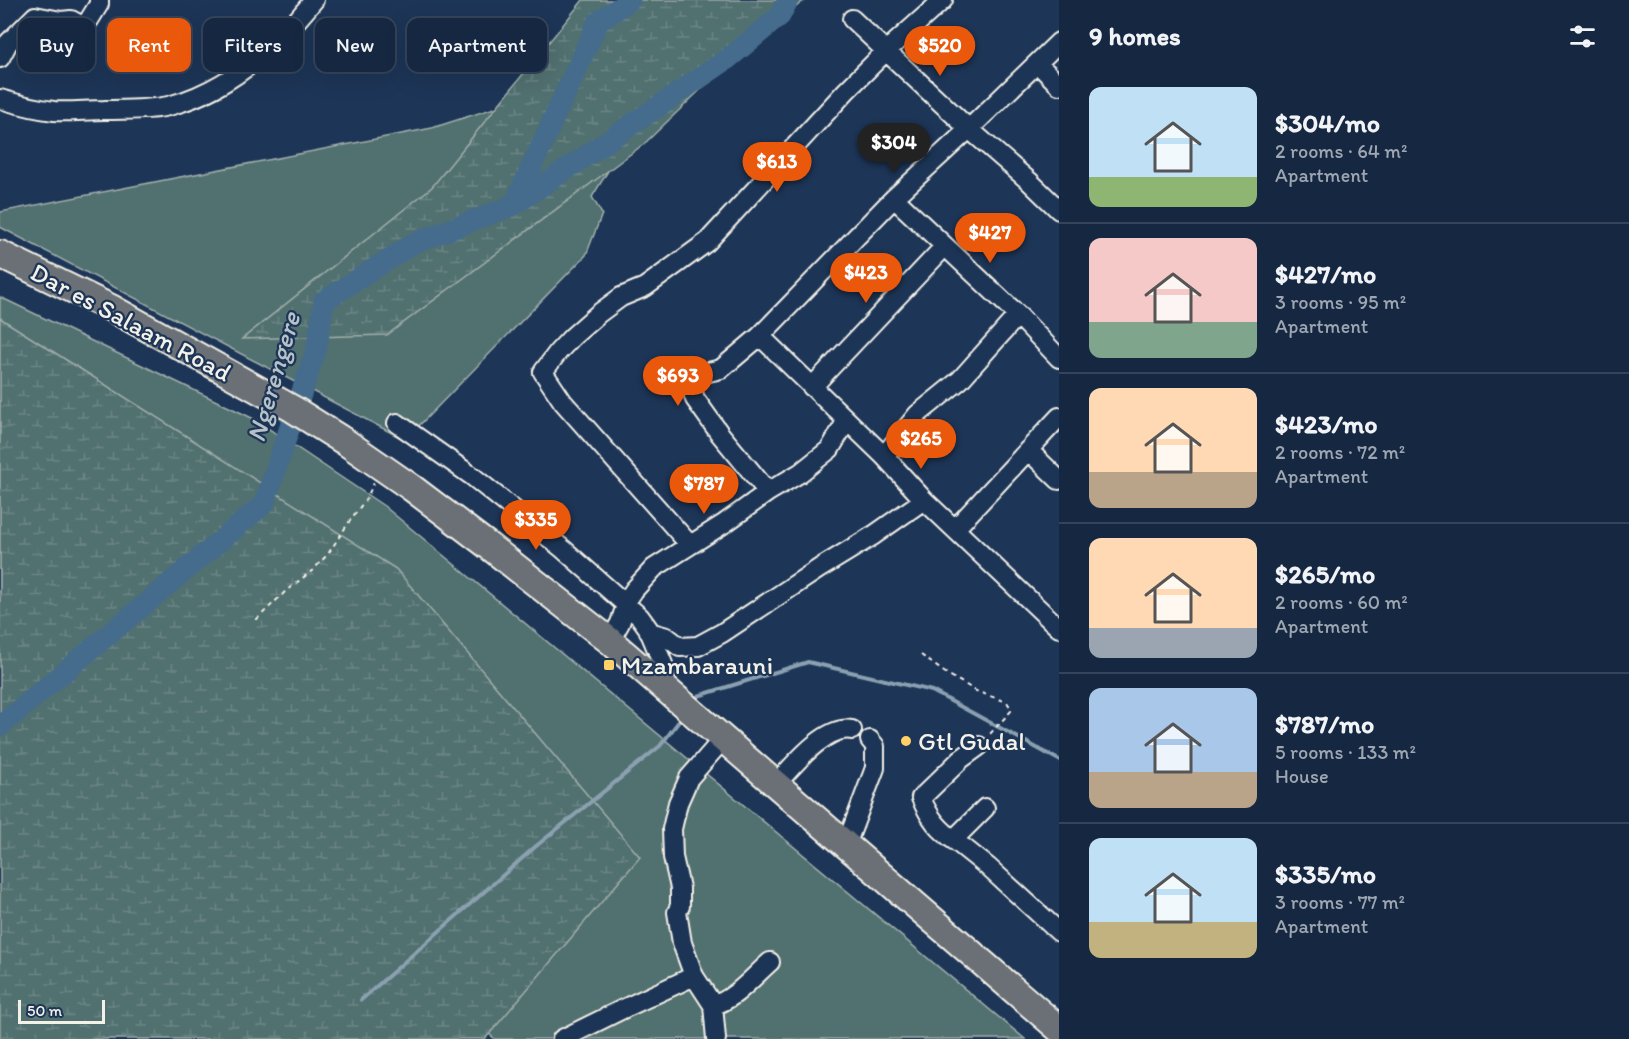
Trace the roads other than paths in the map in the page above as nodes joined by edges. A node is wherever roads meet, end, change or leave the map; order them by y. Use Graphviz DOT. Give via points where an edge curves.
graph roads {
  1 [pos="99,0"];
  2 [pos="314,0"];
  3 [pos="943,0"];
  4 [pos="852,19"];
  5 [pos="1059,42"];
  6 [pos="886,51"];
  7 [pos="0,58"];
  8 [pos="1038,64"];
  9 [pos="1059,85"];
  10 [pos="0,99"];
  11 [pos="969,129"];
  12 [pos="894,198"];
  13 [pos="1059,210"];
  14 [pos="945,246"];
  15 [pos="0,254"];
  16 [pos="1018,315"];
  17 [pos="760,336"];
  18 [pos="1059,358"];
  19 [pos="813,387"];
  20 [pos="1059,417"];
  21 [pos="847,420"];
  22 [pos="397,423"];
  23 [pos="1028,450"];
  24 [pos="884,456"];
  25 [pos="1059,480"];
  26 [pos="768,492"];
  27 [pos="924,500"];
  28 [pos="955,529"];
  29 [pos="690,545"];
  30 [pos="627,606"];
  31 [pos="1059,628"];
  32 [pos="650,632"];
  33 [pos="610,641"];
  34 [pos="672,695"];
  35 [pos="852,730"];
  36 [pos="723,739"];
  37 [pos="870,740"];
  38 [pos="980,746"];
  39 [pos="776,784"];
  40 [pos="985,808"];
  41 [pos="958,843"];
  42 [pos="846,845"];
  43 [pos="1059,932"];
  44 [pos="770,962"];
  45 [pos="694,976"];
  46 [pos="713,1005"];
  47 [pos="1059,1029"];
  48 [pos="562,1039"];
  49 [pos="716,1039"];
  1 -- 7 [label="street" via="82,26 71,20 33,16"];
  2 -- 10 [label="street" via="282,36 243,69 173,105 53,111"];
  3 -- 6 [label="street"];
  4 -- 6 [label="street"];
  5 -- 8 [label="street"];
  6 -- 11 [label="street"];
  6 -- 29 [label="street" via="707,242 598,314 572,337 543,372 563,402"];
  8 -- 9 [label="street"];
  8 -- 11 [label="street"];
  11 -- 12 [label="street"];
  11 -- 13 [label="street"];
  12 -- 14 [label="street"];
  12 -- 17 [label="street"];
  14 -- 16 [label="street"];
  14 -- 19 [label="street"];
  15 -- 33 [label="highway, Dar es Salaam Road" via="113,309 330,431 490,547"];
  16 -- 18 [label="street"];
  16 -- 24 [label="street" via="960,380 918,414"];
  17 -- 19 [label="street"];
  17 -- 26 [label="street" via="721,369 700,375 692,389 703,412"];
  19 -- 21 [label="street"];
  20 -- 23 [label="street"];
  21 -- 24 [label="street"];
  21 -- 26 [label="street" via="830,449"];
  22 -- 30 [label="street" via="472,476"];
  23 -- 25 [label="street"];
  23 -- 28 [label="street"];
  24 -- 27 [label="street"];
  26 -- 29 [label="street"];
  27 -- 28 [label="street"];
  27 -- 32 [label="street" via="698,646 680,647 667,637"];
  28 -- 31 [label="street"];
  29 -- 30 [label="street" via="654,568 634,590"];
  30 -- 32 [label="street"];
  30 -- 33 [label="street"];
  32 -- 34 [label="street"];
  33 -- 34 [label="highway, Dar es Salaam Road"];
  34 -- 36 [label="highway, Dar es Salaam Road"];
  35 -- 39 [label="street" via="846,728 830,734"];
  36 -- 39 [label="highway, Dar es Salaam Road"];
  36 -- 45 [label="street" via="689,778 672,829 673,857 681,888 678,922"];
  37 -- 42 [label="street" via="875,746 875,768"];
  38 -- 41 [label="street" via="921,798 928,815"];
  39 -- 42 [label="highway, Dar es Salaam Road"];
  40 -- 41 [label="street" via="959,834"];
  41 -- 43 [label="street"];
  42 -- 47 [label="highway, Dar es Salaam Road"];
  44 -- 46 [label="street" via="721,1004"];
  45 -- 46 [label="street"];
  45 -- 48 [label="street"];
  46 -- 49 [label="street"];
}
